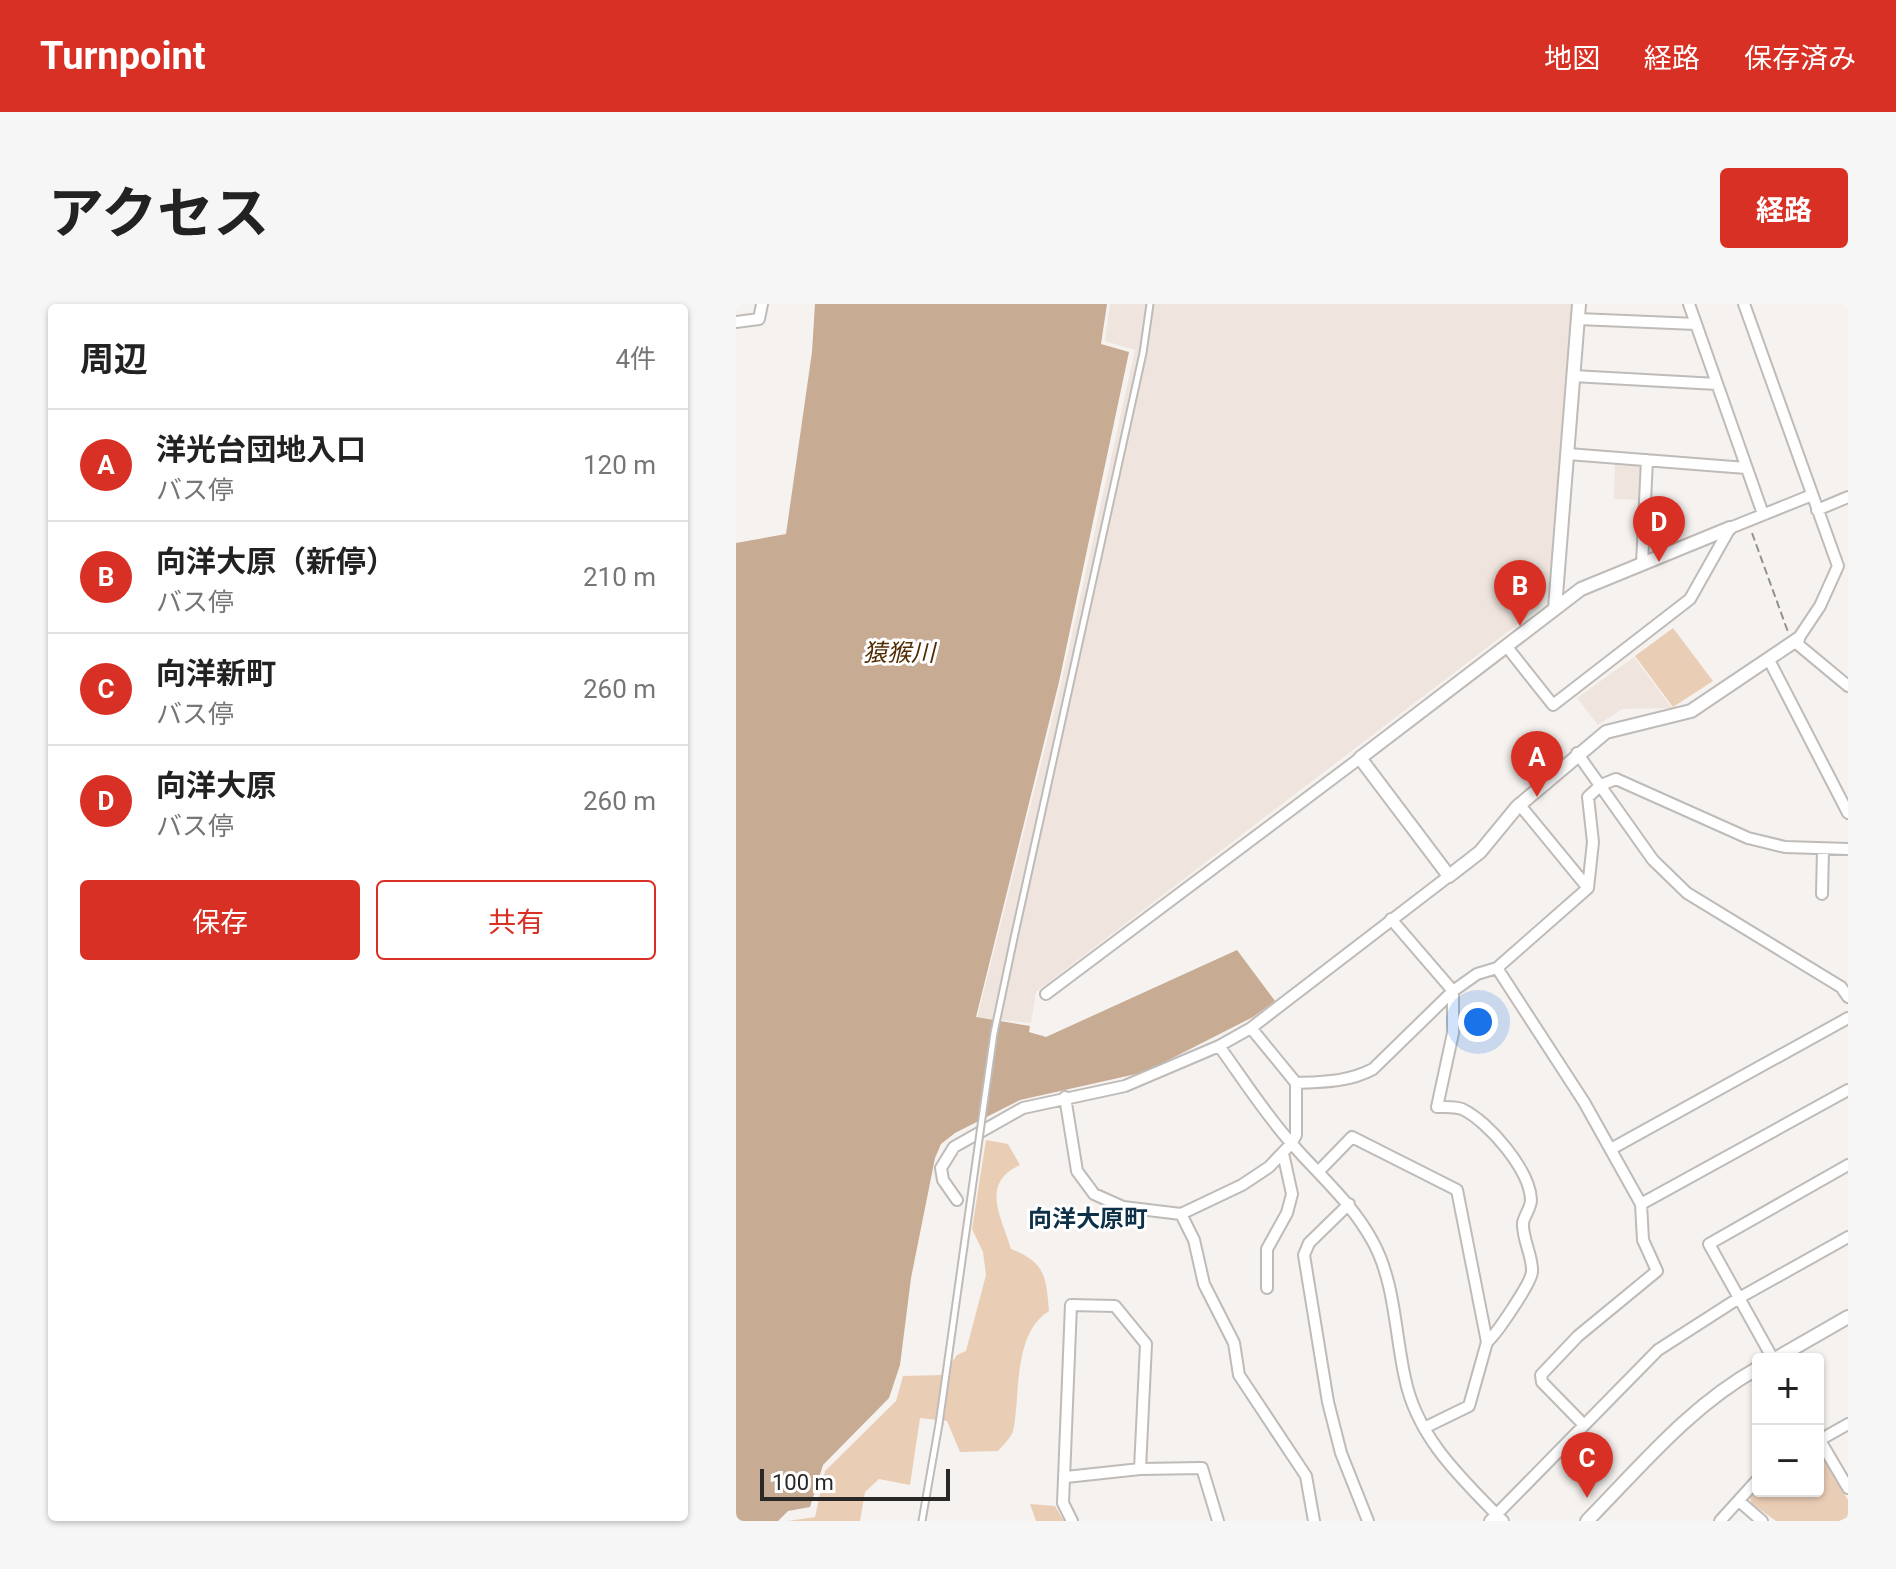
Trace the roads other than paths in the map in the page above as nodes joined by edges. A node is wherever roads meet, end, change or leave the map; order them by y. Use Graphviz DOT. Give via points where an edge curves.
graph roads {
  1 [pos="762,304"];
  2 [pos="1150,304"];
  3 [pos="1579,304"];
  4 [pos="1689,304"];
  5 [pos="1745,304"];
  6 [pos="1578,319"];
  7 [pos="736,322"];
  8 [pos="1696,324"];
  9 [pos="1573,376"];
  10 [pos="1717,384"];
  11 [pos="1568,454"];
  12 [pos="1647,460"];
  13 [pos="1746,468"];
  14 [pos="1812,495"];
  15 [pos="1848,497"];
  16 [pos="1817,510"];
  17 [pos="1763,514"];
  18 [pos="1730,528"];
  19 [pos="1642,564"];
  20 [pos="1843,569"];
  21 [pos="1555,608"];
  22 [pos="1795,642"];
  23 [pos="1507,647"];
  24 [pos="1769,660"];
  25 [pos="1848,686"];
  26 [pos="1577,753"];
  27 [pos="1360,758"];
  28 [pos="1601,785"];
  29 [pos="1519,804"];
  30 [pos="1848,813"];
  31 [pos="1848,849"];
  32 [pos="1823,850"];
  33 [pos="1449,876"];
  34 [pos="1588,888"];
  35 [pos="1822,894"];
  36 [pos="1391,919"];
  37 [pos="1497,968"];
  38 [pos="1453,991"];
  39 [pos="1046,994"];
  40 [pos="1848,997"];
  41 [pos="1848,1018"];
  42 [pos="1251,1028"];
  43 [pos="1219,1046"];
  44 [pos="1296,1083"];
  45 [pos="1848,1090"];
  46 [pos="1065,1097"];
  47 [pos="1291,1144"];
  48 [pos="1611,1149"];
  49 [pos="1283,1153"];
  50 [pos="1848,1165"];
  51 [pos="1319,1171"];
  52 [pos="957,1200"];
  53 [pos="1349,1204"];
  54 [pos="1641,1204"];
  55 [pos="1181,1214"];
  56 [pos="1848,1237"];
  57 [pos="1267,1288"];
  58 [pos="1739,1298"];
  59 [pos="1848,1317"];
  60 [pos="1487,1342"];
  61 [pos="1771,1353"];
  62 [pos="1785,1353"];
  63 [pos="1752,1372"];
  64 [pos="1582,1423"];
  65 [pos="1848,1424"];
  66 [pos="1424,1428"];
  67 [pos="1824,1436"];
  68 [pos="1824,1447"];
  69 [pos="1140,1469"];
  70 [pos="1066,1477"];
  71 [pos="1752,1486"];
  72 [pos="1848,1488"];
  73 [pos="1739,1501"];
  74 [pos="1497,1519"];
  75 [pos="922,1521"];
  76 [pos="1072,1521"];
  77 [pos="1218,1521"];
  78 [pos="1314,1521"];
  79 [pos="1368,1521"];
  80 [pos="1587,1521"];
  81 [pos="1720,1521"];
  82 [pos="1762,1521"];
  1 -- 7 [label="street" via="759,319"];
  2 -- 75 [label="lane, bridge" via="994,1033"];
  3 -- 6 [label="street"];
  4 -- 8 [label="street"];
  5 -- 14 [label="street"];
  6 -- 8 [label="street"];
  6 -- 9 [label="street"];
  8 -- 10 [label="street"];
  9 -- 10 [label="street"];
  9 -- 11 [label="street"];
  10 -- 13 [label="street"];
  11 -- 12 [label="street"];
  11 -- 21 [label="street"];
  12 -- 13 [label="street"];
  12 -- 19 [label="street"];
  13 -- 17 [label="street"];
  14 -- 16 [label="street"];
  14 -- 17 [label="street"];
  15 -- 16 [label="street"];
  16 -- 20 [label="street"];
  17 -- 18 [label="street"];
  18 -- 19 [label="street"];
  18 -- 23 [label="street" via="1690,599 1553,705"];
  19 -- 21 [label="street" via="1581,589"];
  20 -- 22 [label="street"];
  21 -- 23 [label="street"];
  22 -- 24 [label="street"];
  22 -- 25 [label="street"];
  23 -- 27 [label="street"];
  24 -- 26 [label="street" via="1691,711 1616,728"];
  24 -- 30 [label="street"];
  26 -- 28 [label="street"];
  26 -- 29 [label="street"];
  27 -- 33 [label="street"];
  27 -- 39 [label="street"];
  28 -- 32 [label="street" via="1616,779 1748,838"];
  28 -- 34 [label="street" via="1588,797 1593,842"];
  28 -- 40 [label="street" via="1653,860 1687,893 1841,987"];
  29 -- 33 [label="street" via="1480,852"];
  29 -- 34 [label="street"];
  31 -- 32 [label="street"];
  32 -- 35 [label="street"];
  33 -- 36 [label="street"];
  34 -- 37 [label="street"];
  36 -- 38 [label="street"];
  36 -- 42 [label="street"];
  37 -- 38 [label="street"];
  37 -- 48 [label="street"];
  38 -- 44 [label="street" via="1373,1069 1335,1081"];
  38 -- 60 [label="street" via="1453,1033 1437,1107 1466,1111 1497,1137 1519,1167 1531,1200 1523,1224 1532,1274 1499,1333"];
  41 -- 48 [label="street"];
  42 -- 43 [label="street"];
  42 -- 44 [label="street"];
  43 -- 46 [label="street" via="1125,1086"];
  43 -- 47 [label="street"];
  44 -- 47 [label="street" via="1296,1135"];
  45 -- 54 [label="street"];
  46 -- 52 [label="street" via="1023,1108 954,1147 941,1168"];
  46 -- 55 [label="street" via="1077,1171 1094,1194 1123,1207"];
  47 -- 49 [label="street"];
  47 -- 51 [label="street"];
  48 -- 54 [label="street"];
  49 -- 55 [label="street" via="1242,1185"];
  49 -- 57 [label="street" via="1292,1194 1267,1249"];
  50 -- 58 [label="street" via="1709,1244"];
  51 -- 53 [label="street"];
  51 -- 60 [label="street" via="1352,1137 1457,1190"];
  53 -- 66 [label="street" via="1386,1273 1405,1382"];
  53 -- 79 [label="street" via="1309,1243 1304,1255 1328,1402"];
  54 -- 64 [label="street" via="1643,1240 1657,1271 1578,1336 1541,1375"];
  55 -- 78 [label="street" via="1194,1240 1204,1284 1234,1343 1239,1375 1306,1476"];
  56 -- 58 [label="street"];
  58 -- 61 [label="street"];
  58 -- 64 [label="street" via="1658,1350"];
  59 -- 62 [label="street"];
  60 -- 66 [label="street" via="1469,1406"];
  63 -- 80 [label="street" via="1686,1419"];
  64 -- 74 [label="street"];
  65 -- 67 [label="street"];
  66 -- 74 [label="street"];
  68 -- 72 [label="street"];
  69 -- 70 [label="street"];
  69 -- 70 [label="street" via="1146,1344 1115,1306 1071,1305"];
  69 -- 77 [label="street" via="1202,1468"];
  70 -- 76 [label="street" via="1063,1503"];
  71 -- 73 [label="street"];
  73 -- 81 [label="street"];
  73 -- 82 [label="street"];
}
